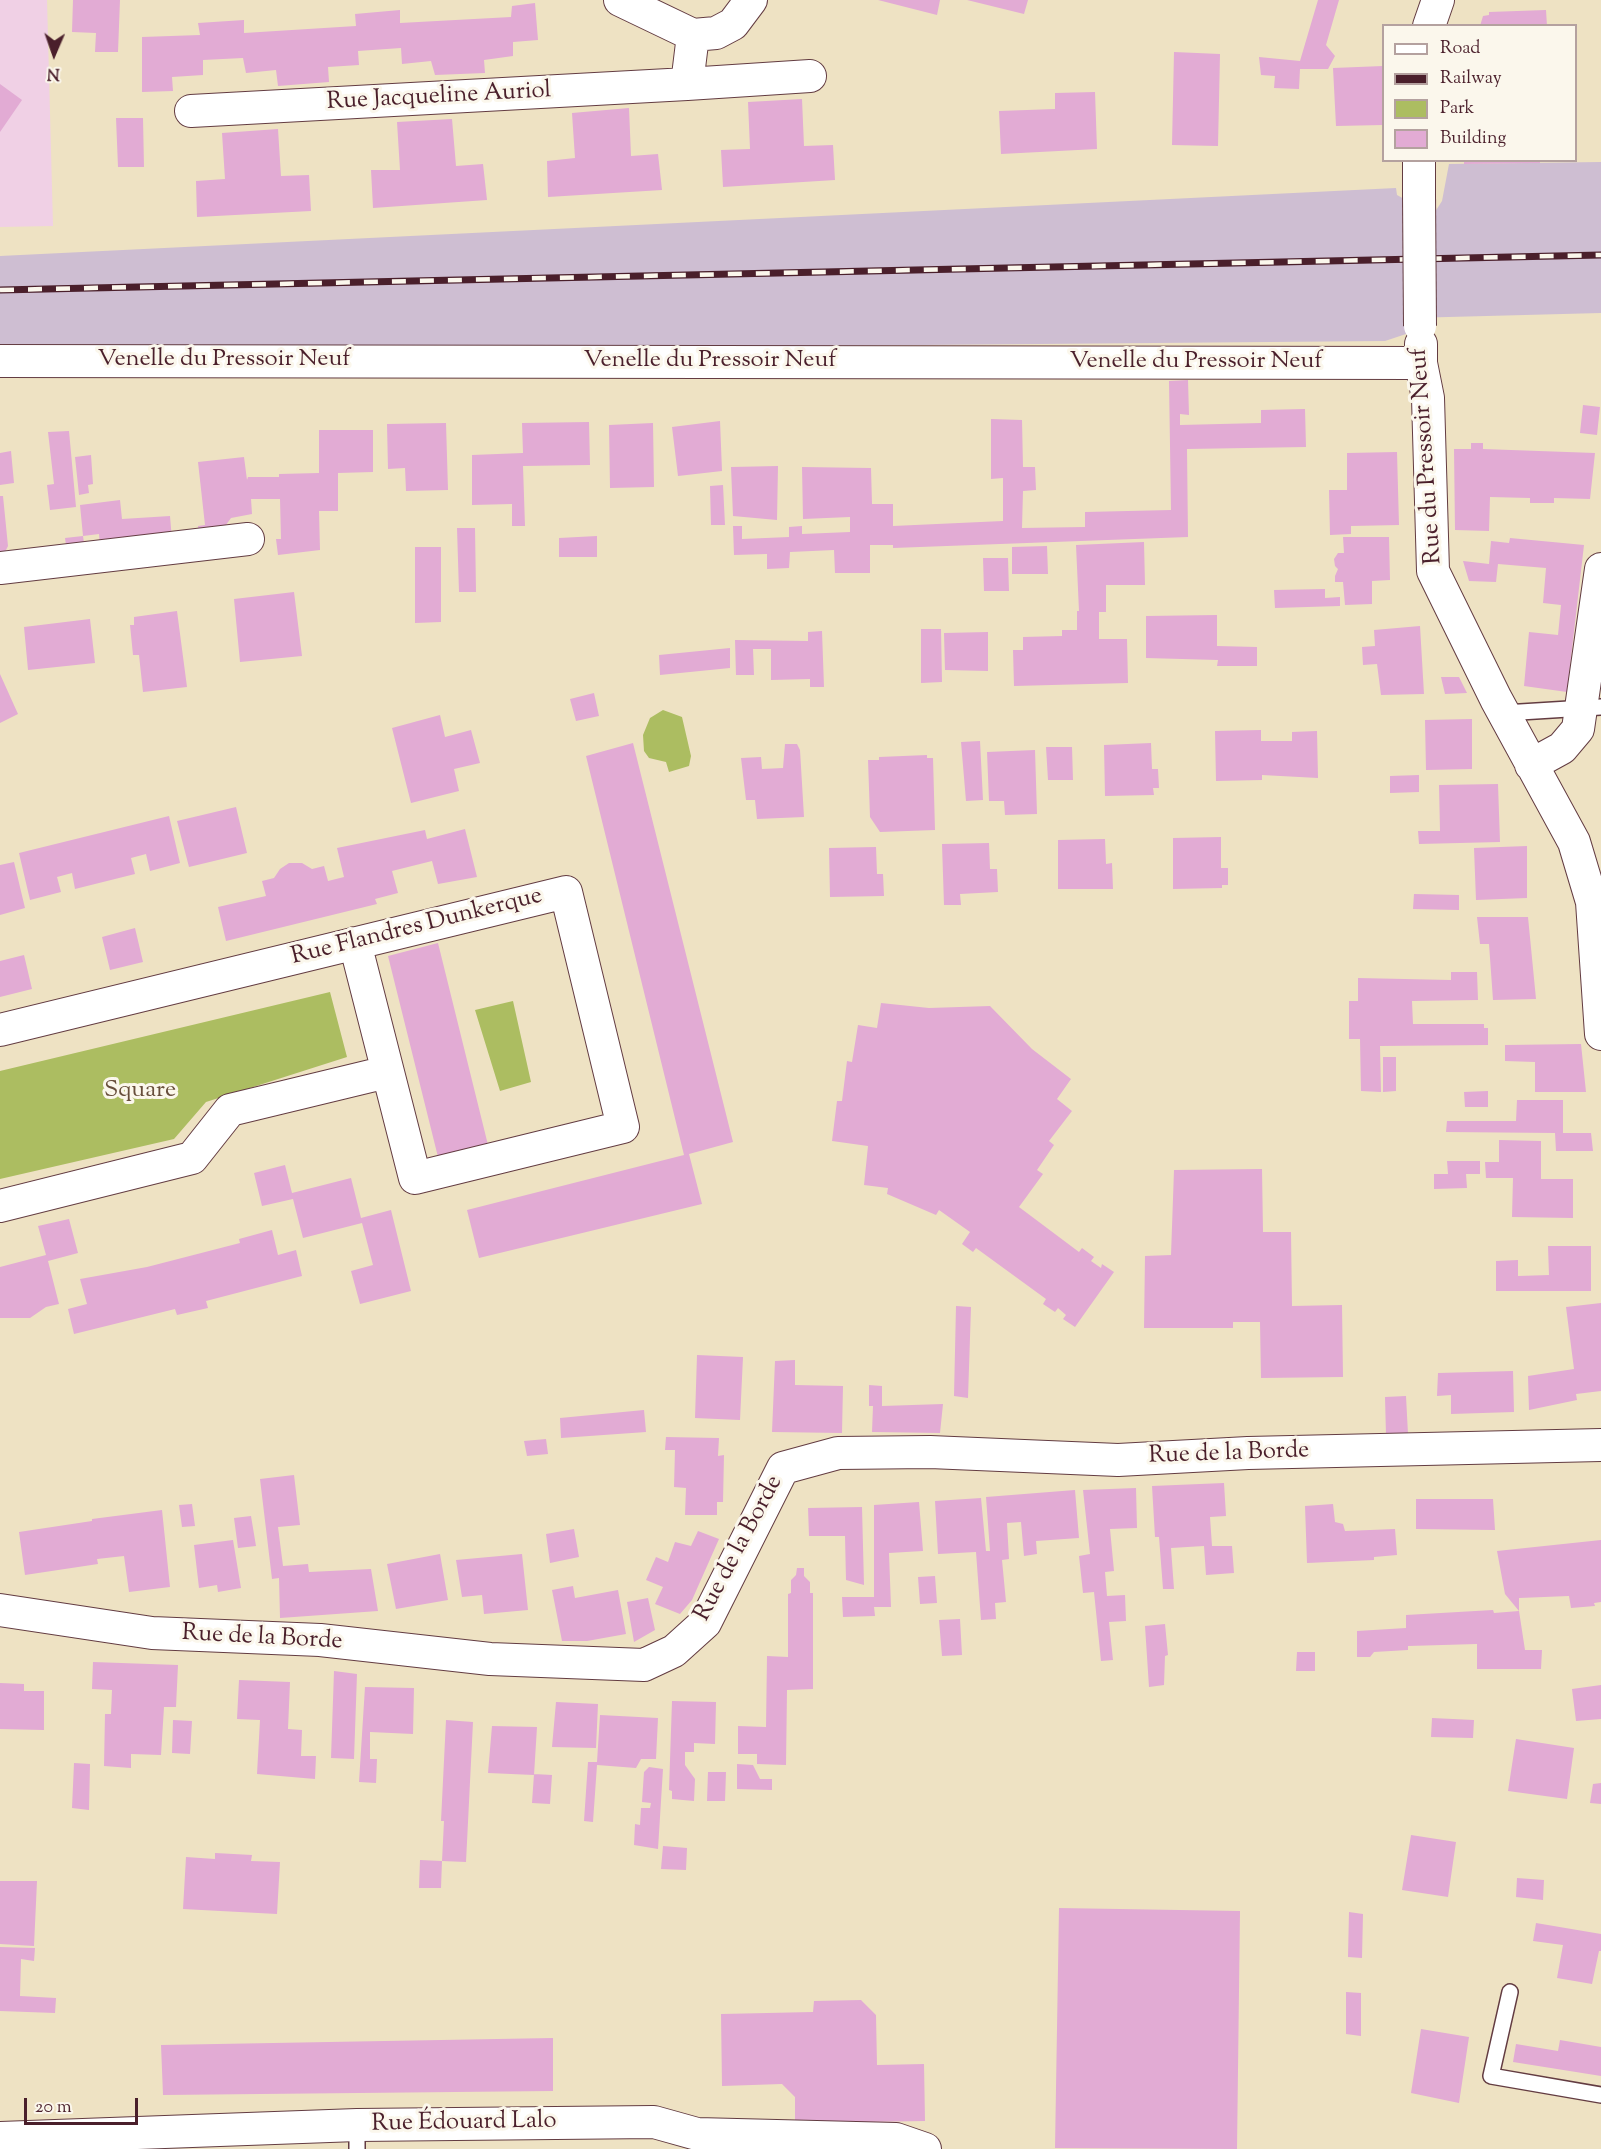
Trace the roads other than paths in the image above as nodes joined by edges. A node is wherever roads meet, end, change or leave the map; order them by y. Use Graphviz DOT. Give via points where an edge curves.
graph roads {
  1 [pos="620,0"];
  2 [pos="751,0"];
  3 [pos="1438,0"];
  4 [pos="1430,24"];
  5 [pos="693,35"];
  6 [pos="810,76"];
  7 [pos="687,84"];
  8 [pos="190,111"];
  9 [pos="1419,162"];
  10 [pos="0,361"];
  11 [pos="1421,363"];
  12 [pos="248,539"];
  13 [pos="0,568"];
  14 [pos="1601,569"];
  15 [pos="1591,708"];
  16 [pos="1504,713"];
  17 [pos="1531,765"];
  18 [pos="355,943"];
  19 [pos="0,1030"];
  20 [pos="1601,1034"];
  21 [pos="387,1072"];
  22 [pos="0,1206"];
  23 [pos="1601,1445"];
  24 [pos="0,1610"];
  25 [pos="1510,1992"];
  26 [pos="1601,2095"];
  27 [pos="357,2137"];
  28 [pos="0,2138"];
  29 [pos="104,2141"];
  30 [pos="925,2149"];
  1 -- 5 [label="street"];
  2 -- 5 [label="street" via="733,24 716,33"];
  3 -- 4 [label="street"];
  5 -- 7 [label="street"];
  6 -- 7 [label="street, Rue Jacqueline Auriol"];
  7 -- 8 [label="street, Rue Jacqueline Auriol"];
  9 -- 11 [label="street, Rue du Pressoir Neuf, bridge"];
  10 -- 11 [label="street, Venelle du Pressoir Neuf"];
  11 -- 16 [label="street, Rue du Pressoir Neuf" via="1428,398 1433,571"];
  12 -- 13 [label="street"];
  14 -- 15 [label="street"];
  15 -- 16 [label="lane"];
  15 -- 17 [label="street" via="1562,748"];
  16 -- 17 [label="street, Rue du Pressoir Neuf"];
  17 -- 20 [label="street, Rue du Pressoir Neuf" via="1574,842 1592,902"];
  18 -- 19 [label="street, Rue Flandres Dunkerque"];
  18 -- 21 [label="street"];
  18 -- 21 [label="street, Rue Flandres Dunkerque" via="566,892 623,1127 415,1178"];
  21 -- 22 [label="street" via="230,1110 192,1158"];
  23 -- 24 [label="street, Rue de la Borde" via="1118,1460 930,1452 838,1453 783,1468 705,1623 674,1652 644,1665 490,1659 320,1640 152,1633"];
  25 -- 26 [label="lane" via="1491,2076"];
  27 -- 29 [label="street, Rue Édouard Lalo"];
  27 -- 30 [label="street, Rue Édouard Lalo" via="654,2122 697,2134 896,2139"];
  28 -- 29 [label="street, Rue Édouard Lalo"];
}
